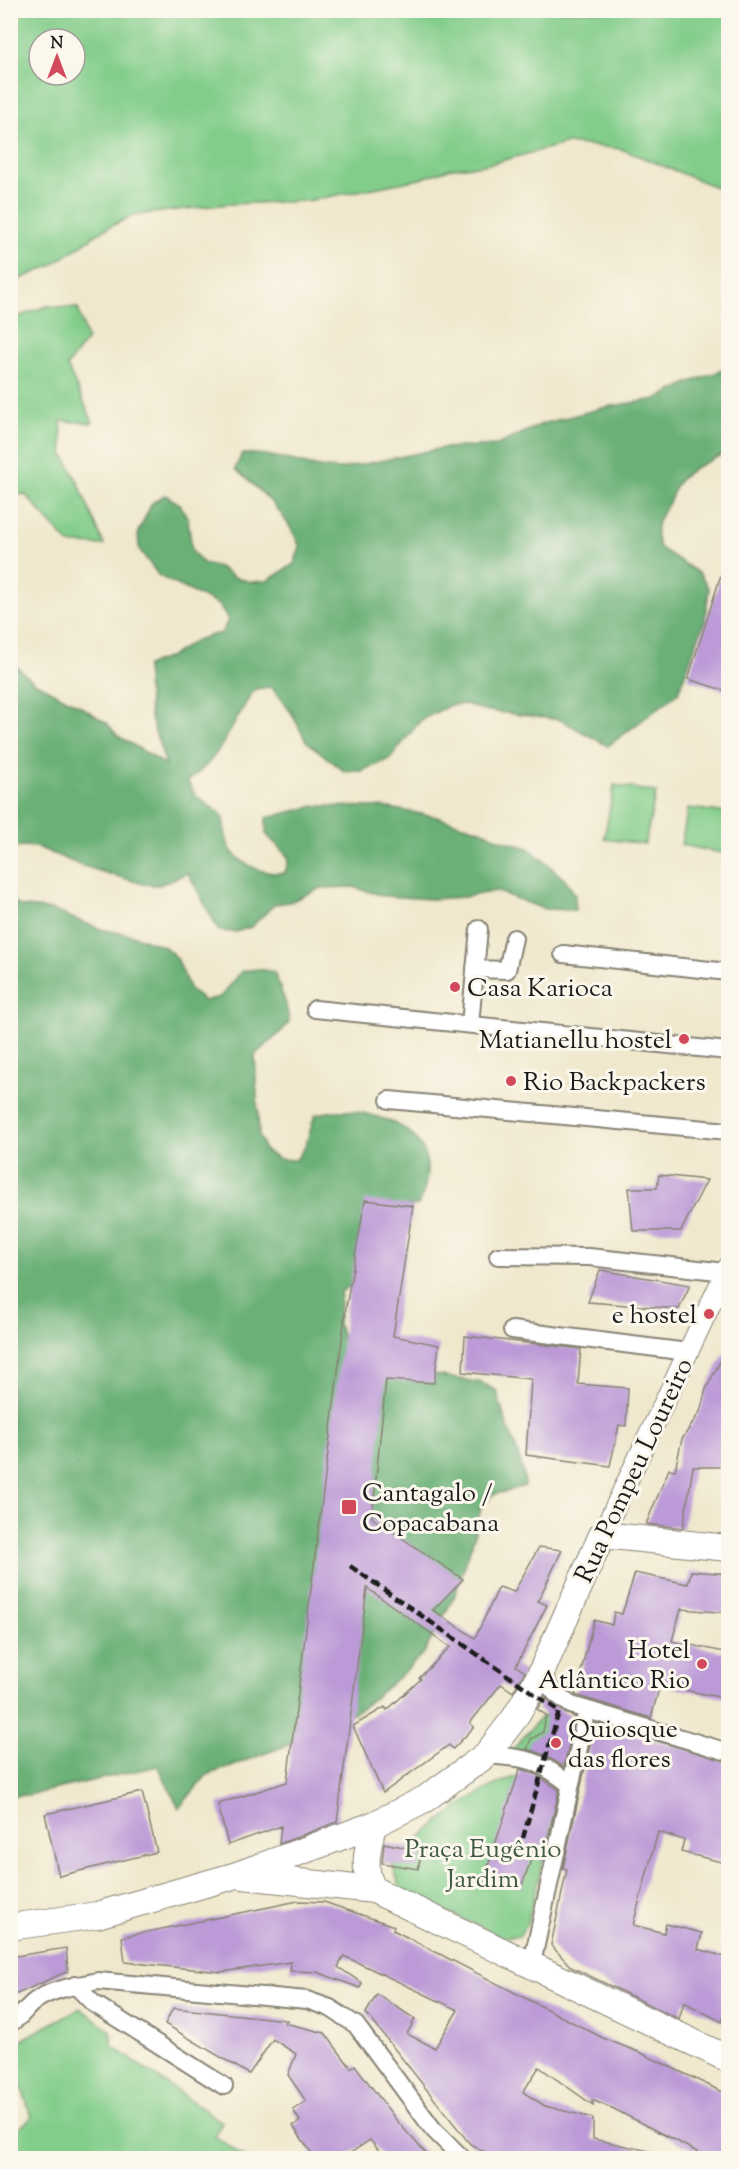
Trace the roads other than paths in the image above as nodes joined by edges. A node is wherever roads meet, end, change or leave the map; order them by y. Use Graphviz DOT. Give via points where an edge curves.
graph roads {
  1 [pos="479,929"];
  2 [pos="514,938"];
  3 [pos="563,954"];
  4 [pos="475,969"];
  5 [pos="729,972"];
  6 [pos="315,1009"];
  7 [pos="470,1024"];
  8 [pos="729,1051"];
  9 [pos="389,1100"];
  10 [pos="729,1131"];
  11 [pos="498,1256"];
  12 [pos="727,1269"];
  13 [pos="512,1330"];
  14 [pos="688,1353"];
  15 [pos="603,1535"];
  16 [pos="729,1548"];
  17 [pos="540,1675"];
  18 [pos="587,1710"];
  19 [pos="729,1752"];
  20 [pos="486,1755"];
  21 [pos="569,1784"];
  22 [pos="373,1825"];
  23 [pos="237,1875"];
  24 [pos="375,1890"];
  25 [pos="10,1927"];
  26 [pos="532,1963"];
  27 [pos="75,1985"];
  28 [pos="10,2023"];
  29 [pos="729,2059"];
  30 [pos="224,2086"];
  31 [pos="462,2158"];
  1 -- 4 [label="street"];
  2 -- 4 [label="street" via="507,970"];
  3 -- 5 [label="street"];
  4 -- 7 [label="street"];
  6 -- 7 [label="street"];
  7 -- 8 [label="street"];
  9 -- 10 [label="street"];
  11 -- 12 [label="street" via="589,1257"];
  12 -- 14 [label="street, Rua Pompeu Loureiro"];
  13 -- 14 [label="street"];
  14 -- 15 [label="street, Rua Pompeu Loureiro"];
  15 -- 16 [label="main road"];
  15 -- 17 [label="main road, Rua Pompeu Loureiro"];
  17 -- 18 [label="street" via="565,1702"];
  17 -- 20 [label="main road" via="514,1719"];
  18 -- 19 [label="street"];
  18 -- 21 [label="street"];
  20 -- 21 [label="street" via="532,1759"];
  20 -- 22 [label="main road" via="425,1799"];
  21 -- 26 [label="street"];
  22 -- 23 [label="main road"];
  22 -- 24 [label="main road" via="367,1879"];
  23 -- 24 [label="main road"];
  23 -- 25 [label="main road" via="97,1915"];
  24 -- 26 [label="main road"];
  26 -- 29 [label="main road"];
  27 -- 28 [label="street" via="35,2000 19,2019"];
  27 -- 30 [label="street" via="93,2003"];
  27 -- 31 [label="street" via="98,1982 279,1996 330,2008 356,2025 433,2130"];
}
